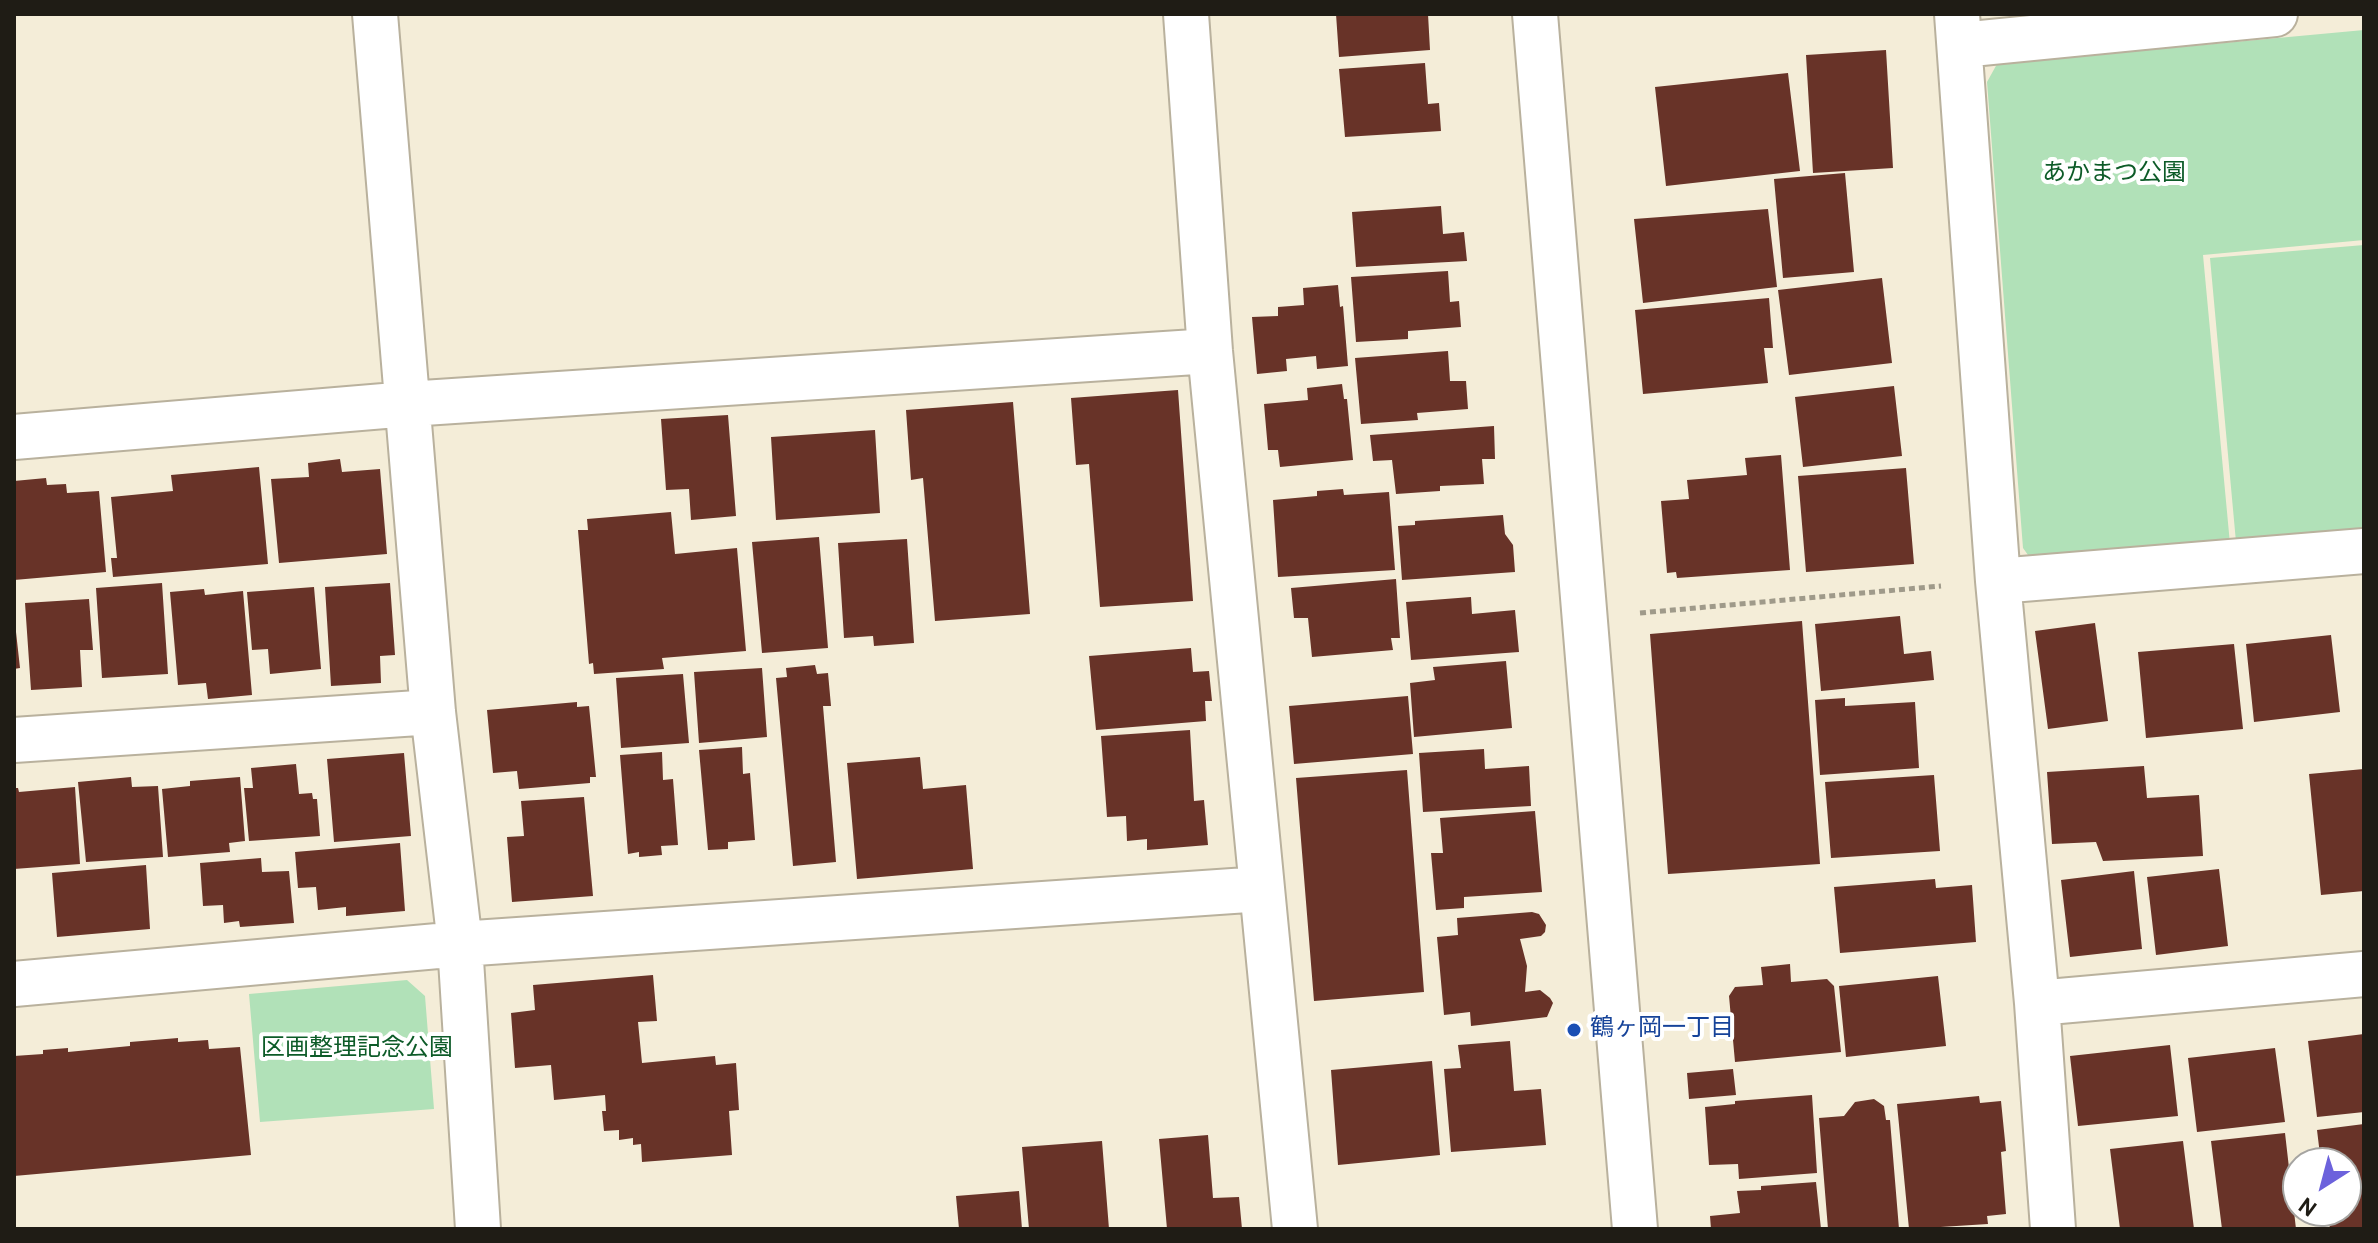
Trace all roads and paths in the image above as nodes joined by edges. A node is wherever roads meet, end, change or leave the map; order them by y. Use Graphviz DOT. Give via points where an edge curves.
graph roads {
  1 [pos="375,14"];
  2 [pos="1186,14"];
  3 [pos="1535,14"];
  4 [pos="2275,14"];
  5 [pos="1959,30"];
  6 [pos="1210,351"];
  7 [pos="408,404"];
  8 [pos="14,437"];
  9 [pos="2364,551"];
  10 [pos="1998,581"];
  11 [pos="1635,614"];
  12 [pos="433,712"];
  13 [pos="14,740"];
  14 [pos="1262,889"];
  15 [pos="460,944"];
  16 [pos="2364,974"];
  17 [pos="14,984"];
  18 [pos="2037,1003"];
  19 [pos="478,1229"];
  20 [pos="1295,1229"];
  21 [pos="1635,1229"];
  22 [pos="2053,1229"];
  1 -- 7 [label="street"];
  2 -- 6 [label="street"];
  3 -- 21 [label="street"];
  4 -- 5 [label="street"];
  5 -- 10 [label="street"];
  6 -- 7 [label="street"];
  6 -- 14 [label="street"];
  7 -- 8 [label="street"];
  7 -- 12 [label="street"];
  9 -- 10 [label="street"];
  10 -- 11 [label="path"];
  10 -- 18 [label="street"];
  12 -- 13 [label="street"];
  12 -- 15 [label="street"];
  14 -- 15 [label="street"];
  14 -- 20 [label="street"];
  15 -- 17 [label="street"];
  15 -- 19 [label="street"];
  16 -- 18 [label="street"];
  18 -- 22 [label="street"];
}
